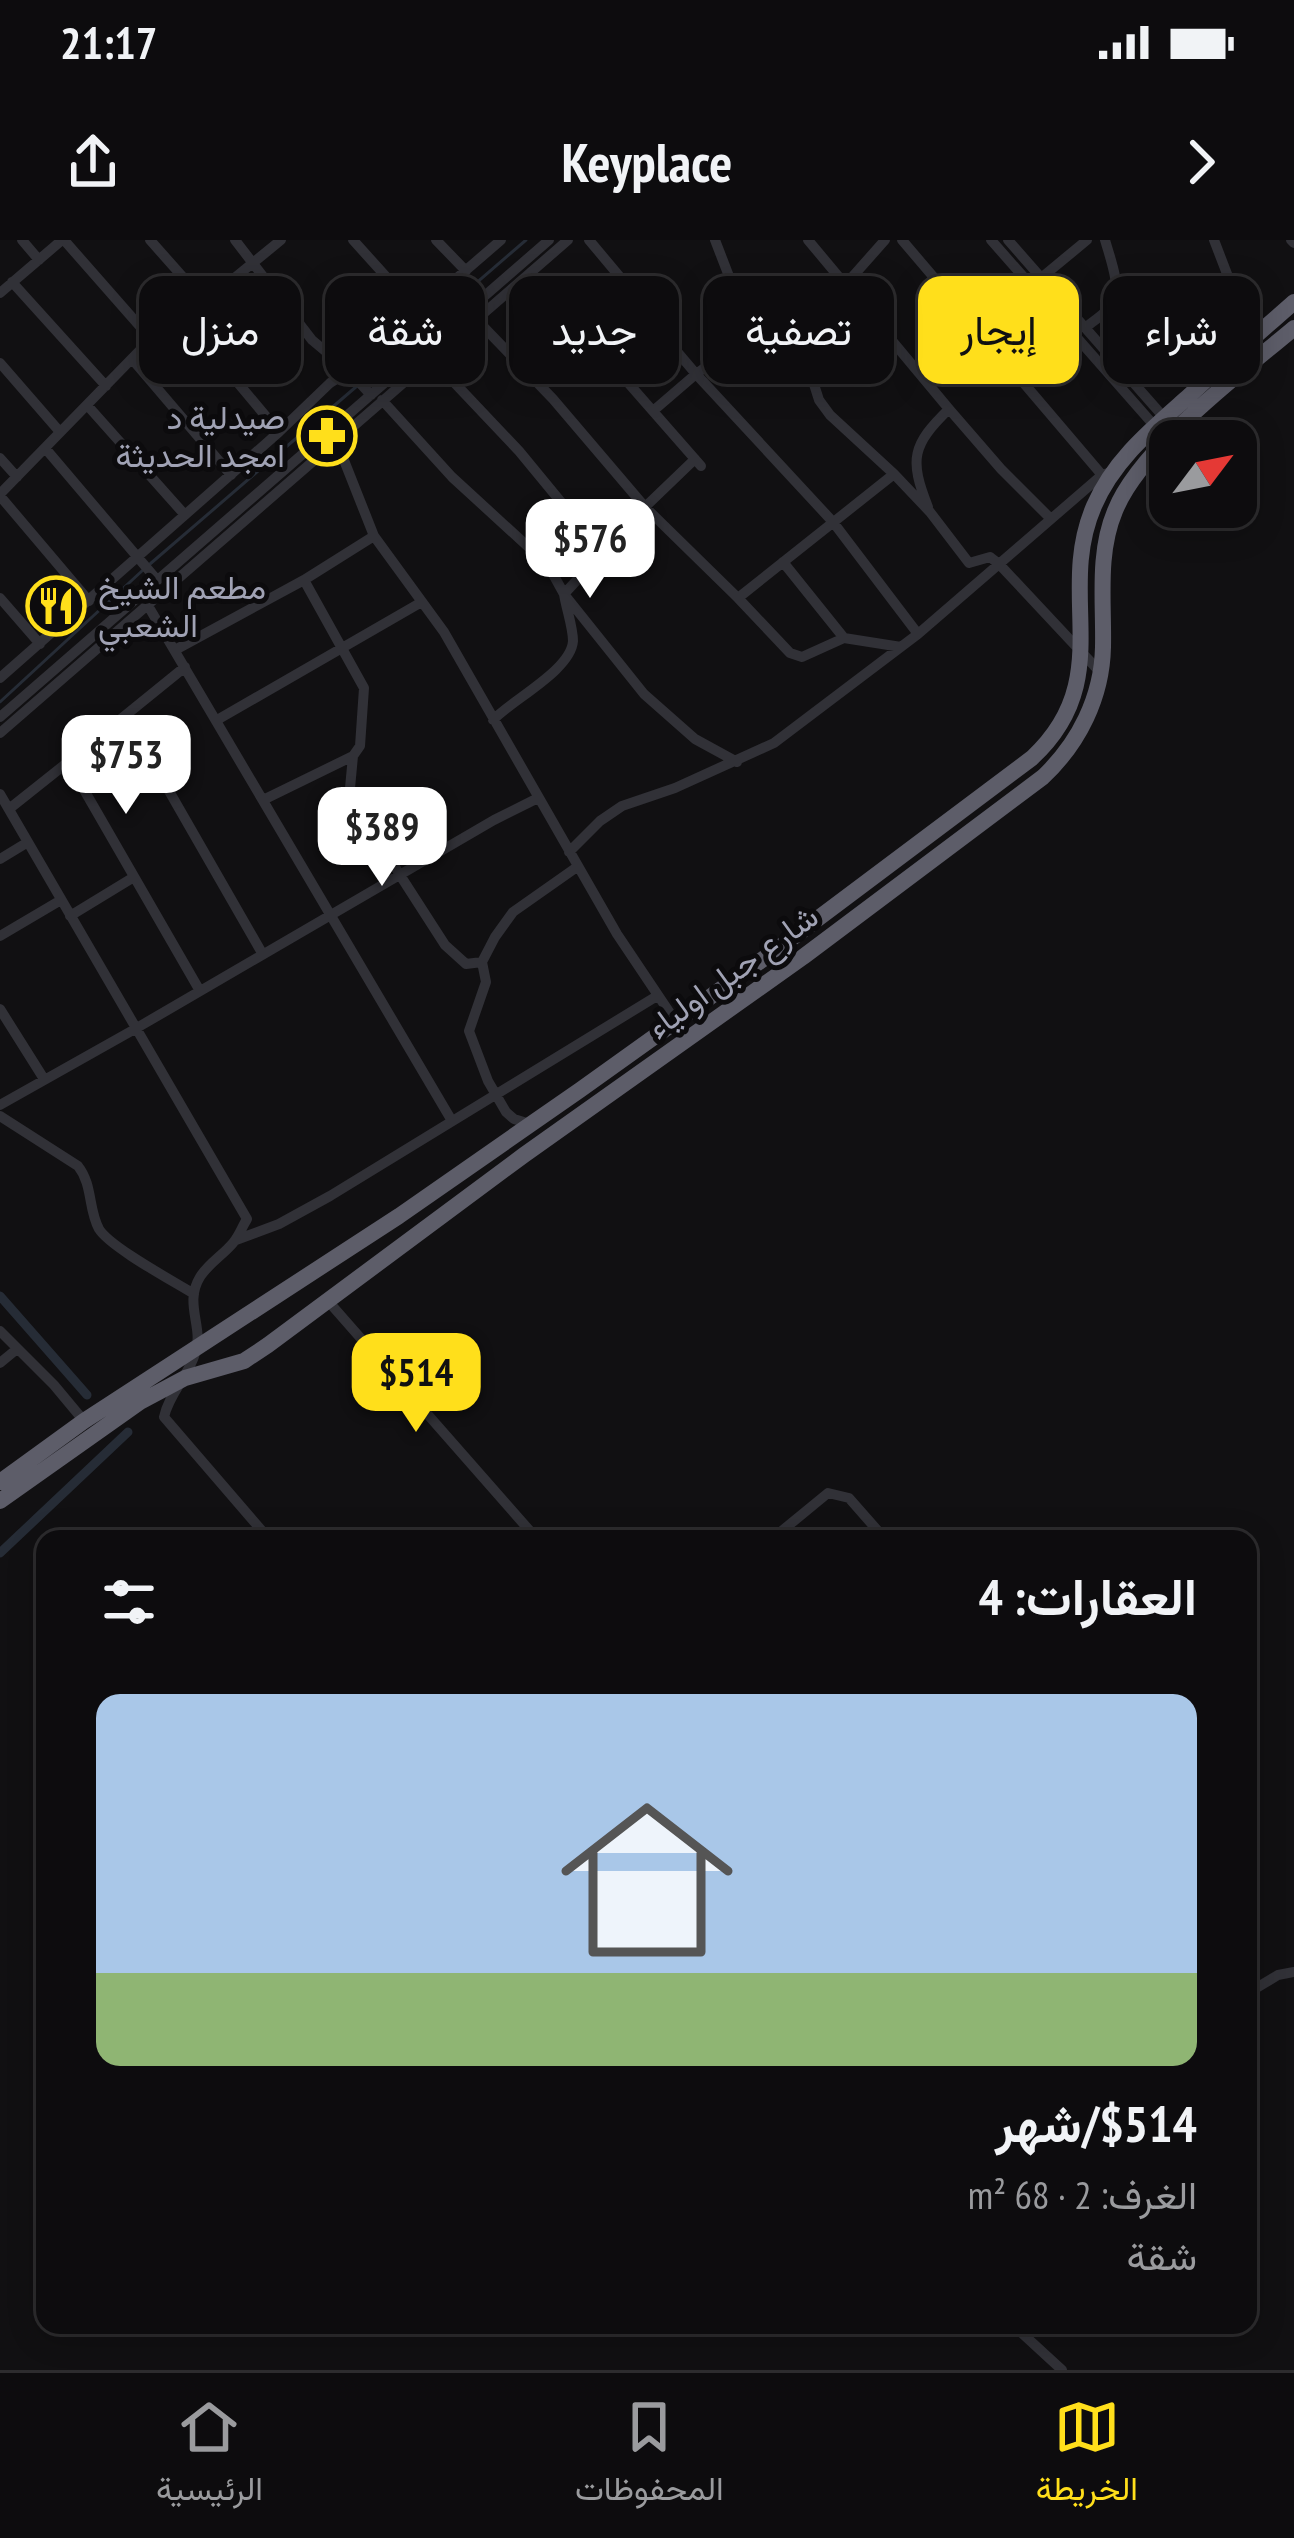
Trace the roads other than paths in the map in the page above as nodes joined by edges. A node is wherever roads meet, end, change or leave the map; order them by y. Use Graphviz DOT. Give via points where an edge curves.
graph roads {
  1 [pos="22,240"];
  2 [pos="63,240"];
  3 [pos="150,240"];
  4 [pos="235,240"];
  5 [pos="281,240"];
  6 [pos="353,240"];
  7 [pos="436,240"];
  8 [pos="501,240"];
  9 [pos="549,240"];
  10 [pos="568,240"];
  11 [pos="589,240"];
  12 [pos="715,240"];
  13 [pos="808,240"];
  14 [pos="885,240"];
  15 [pos="902,240"];
  16 [pos="991,240"];
  17 [pos="1008,240"];
  18 [pos="1087,240"];
  19 [pos="1105,240"];
  20 [pos="1214,240"];
  21 [pos="38,260"];
  22 [pos="254,262"];
  23 [pos="466,272"];
  24 [pos="531,272"];
  25 [pos="183,276"];
  26 [pos="237,276"];
  27 [pos="386,276"];
  28 [pos="461,276"];
  29 [pos="729,276"];
  30 [pos="839,276"];
  31 [pos="853,276"];
  32 [pos="932,276"];
  33 [pos="1030,276"];
  34 [pos="1032,276"];
  35 [pos="1043,276"];
  36 [pos="1228,276"];
  37 [pos="12,282"];
  38 [pos="0,292"];
  39 [pos="485,295"];
  40 [pos="1294,302"];
  41 [pos="485,311"];
  42 [pos="1079,322"];
  43 [pos="139,326"];
  44 [pos="485,328"];
  45 [pos="1085,328"];
  46 [pos="1294,328"];
  47 [pos="1079,331"];
  48 [pos="1260,332"];
  49 [pos="894,341"];
  50 [pos="325,351"];
  51 [pos="139,352"];
  52 [pos="132,359"];
  53 [pos="0,363"];
  54 [pos="703,369"];
  55 [pos="918,370"];
  56 [pos="696,374"];
  57 [pos="239,384"];
  58 [pos="329,384"];
  59 [pos="362,384"];
  60 [pos="388,384"];
  61 [pos="395,384"];
  62 [pos="456,384"];
  63 [pos="814,384"];
  64 [pos="930,384"];
  65 [pos="1027,384"];
  66 [pos="1208,384"];
  67 [pos="106,386"];
  68 [pos="376,398"];
  69 [pos="87,405"];
  70 [pos="949,409"];
  71 [pos="653,411"];
  72 [pos="1157,420"];
  73 [pos="1158,420"];
  74 [pos="1174,420"];
  75 [pos="1176,420"];
  76 [pos="279,432"];
  77 [pos="61,433"];
  78 [pos="336,440"];
  79 [pos="1149,441"];
  80 [pos="44,448"];
  81 [pos="254,454"];
  82 [pos="1149,454"];
  83 [pos="0,458"];
  84 [pos="894,473"];
  85 [pos="1107,473"];
  86 [pos="231,475"];
  87 [pos="17,477"];
  88 [pos="274,478"];
  89 [pos="0,495"];
  90 [pos="645,507"];
  91 [pos="930,512"];
  92 [pos="185,515"];
  93 [pos="1050,518"];
  94 [pos="833,522"];
  95 [pos="374,536"];
  96 [pos="603,554"];
  97 [pos="137,557"];
  98 [pos="783,562"];
  99 [pos="999,564"];
  100 [pos="157,580"];
  101 [pos="304,580"];
  102 [pos="564,594"];
  103 [pos="0,598"];
  104 [pos="738,598"];
  105 [pos="89,601"];
  106 [pos="420,602"];
  107 [pos="147,604"];
  108 [pos="918,634"];
  109 [pos="844,638"];
  110 [pos="40,644"];
  111 [pos="901,647"];
  112 [pos="342,648"];
  113 [pos="175,650"];
  114 [pos="1082,651"];
  115 [pos="185,667"];
  116 [pos="1101,673"];
  117 [pos="1,675"];
  118 [pos="28,701"];
  119 [pos="126,716"];
  120 [pos="0,718"];
  121 [pos="217,720"];
  122 [pos="493,720"];
  123 [pos="0,733"];
  124 [pos="353,756"];
  125 [pos="68,762"];
  126 [pos="737,762"];
  127 [pos="0,794"];
  128 [pos="538,798"];
  129 [pos="263,800"];
  130 [pos="9,809"];
  131 [pos="28,842"];
  132 [pos="569,852"];
  133 [pos="0,859"];
  134 [pos="578,867"];
  135 [pos="400,875"];
  136 [pos="134,877"];
  137 [pos="61,900"];
  138 [pos="331,915"];
  139 [pos="70,916"];
  140 [pos="0,936"];
  141 [pos="262,953"];
  142 [pos="482,962"];
  143 [pos="200,992"];
  144 [pos="658,996"];
  145 [pos="0,1009"];
  146 [pos="676,1022"];
  147 [pos="135,1029"];
  148 [pos="44,1079"];
  149 [pos="496,1093"];
  150 [pos="0,1105"];
  151 [pos="0,1116"];
  152 [pos="452,1120"];
  153 [pos="530,1124"];
  154 [pos="236,1240"];
  155 [pos="194,1294"];
  156 [pos="328,1301"];
  157 [pos="0,1330"];
  158 [pos="198,1346"];
  159 [pos="17,1349"];
  160 [pos="0,1363"];
  161 [pos="185,1378"];
  162 [pos="84,1421"];
  163 [pos="0,1482"];
  164 [pos="0,1502"];
  165 [pos="261,1530"];
  166 [pos="529,1530"];
  167 [pos="783,1530"];
  168 [pos="877,1530"];
  169 [pos="1294,1972"];
  170 [pos="1257,1988"];
  171 [pos="1023,2334"];
  172 [pos="1062,2370"];
  1 -- 21 [label="street"];
  2 -- 21 [label="street"];
  2 -- 43 [label="street"];
  3 -- 25 [label="street"];
  4 -- 22 [label="street"];
  5 -- 22 [label="street"];
  6 -- 27 [label="street"];
  7 -- 23 [label="street"];
  8 -- 23 [label="street"];
  9 -- 39 [label="street"];
  10 -- 24 [label="street"];
  11 -- 56 [label="street"];
  12 -- 29 [label="street"];
  13 -- 30 [label="street"];
  14 -- 31 [label="street"];
  15 -- 32 [label="street"];
  16 -- 33 [label="street"];
  17 -- 34 [label="street"];
  18 -- 35 [label="street"];
  19 -- 45 [label="street" via="1116,298"];
  20 -- 36 [label="street"];
  21 -- 37 [label="street"];
  22 -- 26 [label="street"];
  22 -- 50 [label="street"];
  23 -- 28 [label="street"];
  24 -- 41 [label="street"];
  24 -- 71 [label="street"];
  37 -- 38 [label="street"];
  37 -- 67 [label="street"];
  40 -- 48 [label="highway, شارع جبل اولياء"];
  42 -- 45 [label="street"];
  44 -- 90 [label="street"];
  45 -- 73 [label="street"];
  46 -- 75 [label="highway, شارع جبل اولياء"];
  47 -- 72 [label="street"];
  49 -- 55 [label="street"];
  51 -- 52 [label="street"];
  52 -- 67 [label="street"];
  52 -- 86 [label="street"];
  53 -- 77 [label="street"];
  54 -- 56 [label="street"];
  56 -- 71 [label="street"];
  56 -- 94 [label="street"];
  57 -- 76 [label="street"];
  58 -- 76 [label="street"];
  59 -- 68 [label="street"];
  60 -- 68 [label="street"];
  61 -- 68 [label="street"];
  62 -- 96 [label="street"];
  63 -- 84 [label="street" via="830,415"];
  64 -- 70 [label="street"];
  65 -- 85 [label="street"];
  66 -- 74 [label="highway, شارع جبل اولياء"];
  67 -- 69 [label="street"];
  68 -- 78 [label="street"];
  68 -- 88 [label="street"];
  68 -- 102 [label="street" via="548,565"];
  69 -- 77 [label="street"];
  69 -- 92 [label="street"];
  70 -- 91 [label="street" via="915,452"];
  70 -- 93 [label="street"];
  71 -- 90 [label="street" via="698,462"];
  76 -- 81 [label="street"];
  77 -- 80 [label="street"];
  78 -- 95 [label="street"];
  78 -- 107 [label="street"];
  79 -- 85 [label="highway, شارع جبل اولياء"];
  80 -- 87 [label="street"];
  80 -- 97 [label="street"];
  81 -- 86 [label="street"];
  81 -- 88 [label="street"];
  82 -- 116 [label="highway, شارع جبل اولياء" via="1107,533"];
  83 -- 87 [label="street"];
  84 -- 91 [label="street"];
  84 -- 94 [label="street"];
  85 -- 93 [label="street"];
  85 -- 114 [label="highway, شارع جبل اولياء" via="1082,549"];
  86 -- 92 [label="street"];
  87 -- 89 [label="street"];
  88 -- 100 [label="street"];
  89 -- 105 [label="street"];
  90 -- 96 [label="street"];
  90 -- 104 [label="street"];
  91 -- 99 [label="street" via="969,563 990,557"];
  92 -- 97 [label="street"];
  93 -- 99 [label="street"];
  94 -- 98 [label="street"];
  94 -- 108 [label="street"];
  95 -- 101 [label="street"];
  95 -- 106 [label="street"];
  96 -- 102 [label="street"];
  97 -- 100 [label="street"];
  97 -- 105 [label="street"];
  98 -- 104 [label="street"];
  98 -- 109 [label="street"];
  99 -- 108 [label="street"];
  99 -- 114 [label="street"];
  100 -- 118 [label="street"];
  101 -- 112 [label="street"];
  101 -- 113 [label="street"];
  102 -- 122 [label="street" via="573,643 565,659"];
  102 -- 126 [label="street" via="644,694 695,739"];
  103 -- 110 [label="street"];
  104 -- 109 [label="street" via="796,657"];
  105 -- 110 [label="street"];
  106 -- 112 [label="street"];
  106 -- 122 [label="street"];
  107 -- 113 [label="street"];
  107 -- 118 [label="street"];
  108 -- 111 [label="street"];
  109 -- 111 [label="street"];
  110 -- 117 [label="street"];
  111 -- 126 [label="street"];
  112 -- 121 [label="street"];
  112 -- 124 [label="street" via="364,696"];
  113 -- 115 [label="street"];
  114 -- 116 [label="street"];
  114 -- 146 [label="highway, شارع جبل اولياء" via="1066,712 1032,758"];
  115 -- 119 [label="street"];
  115 -- 121 [label="street"];
  116 -- 156 [label="highway, شارع جبل اولياء" via="1074,741 1043,777"];
  117 -- 118 [label="street"];
  118 -- 120 [label="street"];
  118 -- 123 [label="street"];
  119 -- 125 [label="street"];
  119 -- 141 [label="street"];
  121 -- 129 [label="street"];
  122 -- 128 [label="street"];
  124 -- 129 [label="street"];
  124 -- 135 [label="street" via="350,788"];
  125 -- 130 [label="street"];
  125 -- 136 [label="street"];
  126 -- 132 [label="street" via="622,806"];
  127 -- 130 [label="street"];
  128 -- 132 [label="street"];
  128 -- 135 [label="street"];
  129 -- 138 [label="street"];
  130 -- 131 [label="street"];
  131 -- 133 [label="street"];
  131 -- 137 [label="street"];
  132 -- 134 [label="street"];
  134 -- 142 [label="street" via="513,912"];
  134 -- 144 [label="street"];
  135 -- 138 [label="street"];
  135 -- 142 [label="street" via="445,945 466,964"];
  136 -- 139 [label="street"];
  136 -- 143 [label="street"];
  137 -- 139 [label="street"];
  137 -- 140 [label="street"];
  138 -- 141 [label="street"];
  138 -- 152 [label="street"];
  139 -- 147 [label="street"];
  141 -- 143 [label="street"];
  142 -- 149 [label="street" via="486,982 469,1031"];
  143 -- 147 [label="street"];
  144 -- 146 [label="street"];
  144 -- 149 [label="street"];
  145 -- 148 [label="street"];
  146 -- 153 [label="highway, شارع جبل اولياء"];
  147 -- 148 [label="street"];
  147 -- 154 [label="street" via="247,1219"];
  148 -- 150 [label="street"];
  149 -- 152 [label="street"];
  149 -- 153 [label="street" via="506,1112"];
  151 -- 155 [label="street" via="78,1166 104,1236"];
  152 -- 154 [label="street" via="331,1196"];
  153 -- 158 [label="highway, شارع جبل اولياء"];
  154 -- 155 [label="street"];
  155 -- 158 [label="street"];
  156 -- 161 [label="highway, شارع جبل اولياء" via="244,1360"];
  156 -- 166 [label="street"];
  157 -- 159 [label="street"];
  158 -- 161 [label="street"];
  158 -- 162 [label="highway, شارع جبل اولياء"];
  159 -- 160 [label="street"];
  159 -- 162 [label="street"];
  161 -- 164 [label="highway, شارع جبل اولياء"];
  161 -- 165 [label="street" via="164,1417"];
  162 -- 163 [label="highway, شارع جبل اولياء"];
  167 -- 168 [label="street" via="828,1493 849,1498"];
  169 -- 170 [label="street"];
  171 -- 172 [label="street"];
}
